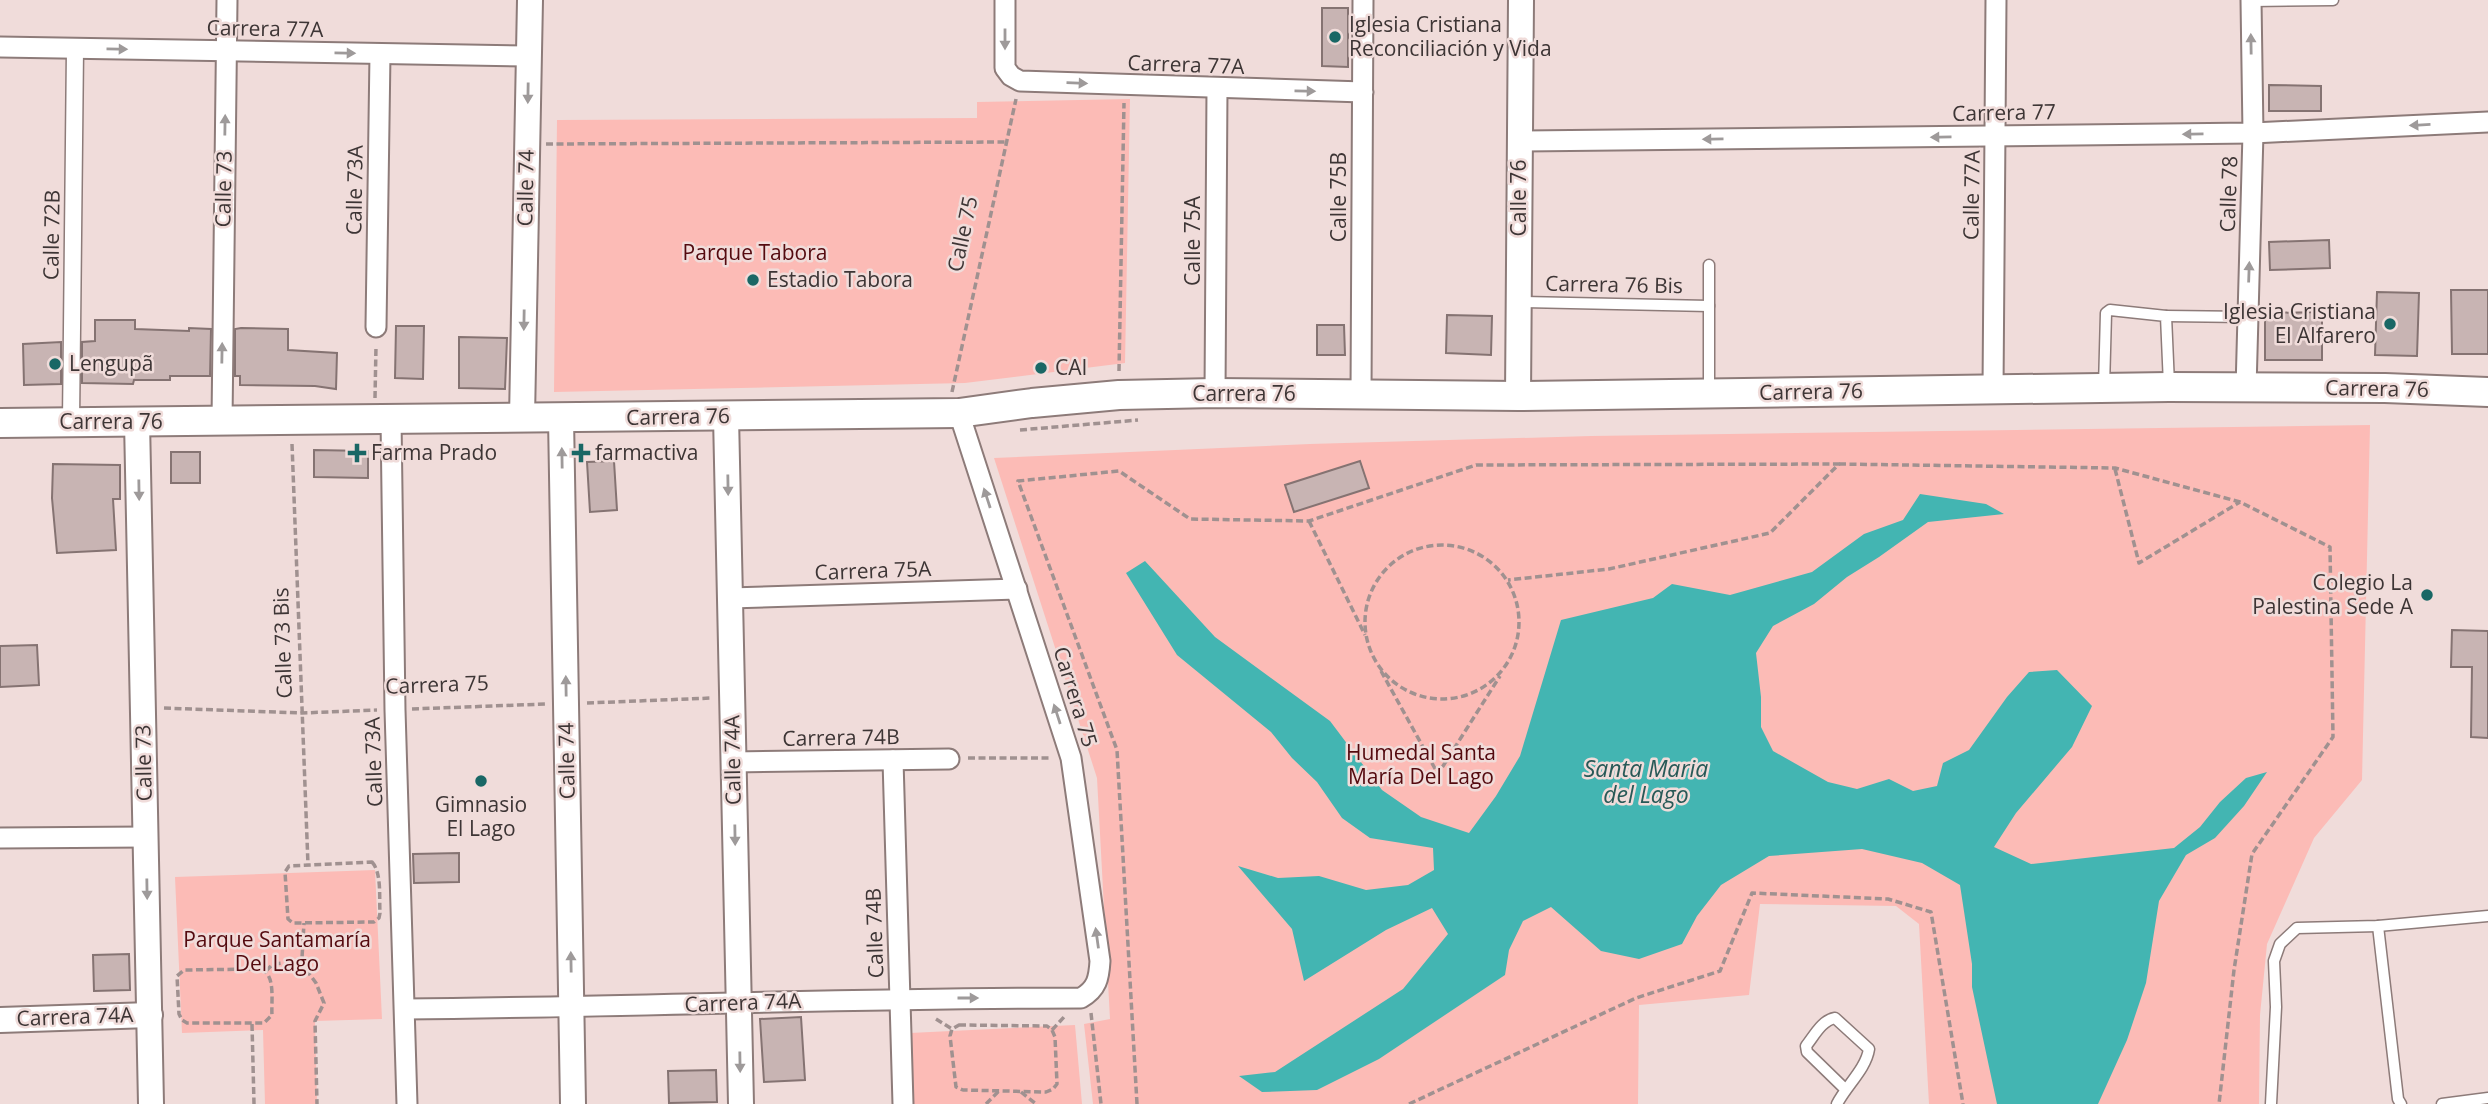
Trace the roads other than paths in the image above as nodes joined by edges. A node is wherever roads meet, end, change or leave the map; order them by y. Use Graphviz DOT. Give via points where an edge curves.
graph roads {
  1 [pos="227,0"];
  2 [pos="530,0"];
  3 [pos="1006,0"];
  4 [pos="1363,0"];
  5 [pos="1521,0"];
  6 [pos="1996,0"];
  7 [pos="2250,0"];
  8 [pos="2333,0"];
  9 [pos="0,47"];
  10 [pos="75,49"];
  11 [pos="225,51"];
  12 [pos="380,54"];
  13 [pos="528,56"];
  14 [pos="1217,89"];
  15 [pos="1363,92"];
  16 [pos="2488,122"];
  17 [pos="2253,133"];
  18 [pos="1995,136"];
  19 [pos="1520,141"];
  20 [pos="1709,265"];
  21 [pos="1518,302"];
  22 [pos="1709,306"];
  23 [pos="2166,316"];
  24 [pos="2248,317"];
  25 [pos="376,327"];
  26 [pos="2169,387"];
  27 [pos="2104,388"];
  28 [pos="2246,389"];
  29 [pos="1993,390"];
  30 [pos="2488,392"];
  31 [pos="1215,393"];
  32 [pos="1709,393"];
  33 [pos="1361,395"];
  34 [pos="1518,396"];
  35 [pos="955,405"];
  36 [pos="383,412"];
  37 [pos="726,416"];
  38 [pos="522,418"];
  39 [pos="561,418"];
  40 [pos="137,421"];
  41 [pos="222,421"];
  42 [pos="0,422"];
  43 [pos="71,422"];
  44 [pos="1017,589"];
  45 [pos="730,598"];
  46 [pos="949,759"];
  47 [pos="893,760"];
  48 [pos="733,762"];
  49 [pos="146,836"];
  50 [pos="0,838"];
  51 [pos="2488,916"];
  52 [pos="2378,926"];
  53 [pos="1085,996"];
  54 [pos="900,998"];
  55 [pos="738,1003"];
  56 [pos="571,1007"];
  57 [pos="404,1009"];
  58 [pos="150,1015"];
  59 [pos="0,1020"];
  60 [pos="1845,1088"];
  61 [pos="2488,1098"];
  62 [pos="151,1104"];
  63 [pos="407,1104"];
  64 [pos="573,1104"];
  65 [pos="741,1104"];
  66 [pos="903,1104"];
  67 [pos="1837,1104"];
  68 [pos="2271,1104"];
  69 [pos="2401,1104"];
  70 [pos="2442,1104"];
  1 -- 11 [label="street, Calle 73"];
  2 -- 13 [label="street, Calle 74"];
  3 -- 14 [label="street, Carrera 77A, one-way" via="1005,68 1015,78"];
  4 -- 15 [label="street, Calle 75B"];
  5 -- 19 [label="street, Calle 76"];
  6 -- 18 [label="street, Calle 77A"];
  7 -- 8 [label="lane"];
  17 -- 7 [label="street, Calle 78, one-way"];
  9 -- 10 [label="street, Carrera 77A"];
  10 -- 11 [label="street, Carrera 77A, one-way"];
  10 -- 43 [label="street, Calle 72B"];
  11 -- 12 [label="street, Carrera 77A, one-way"];
  41 -- 11 [label="street, Calle 73, one-way"];
  12 -- 13 [label="street, Carrera 77A"];
  12 -- 25 [label="street, Calle 73A"];
  13 -- 38 [label="street, Calle 74, one-way"];
  14 -- 15 [label="street, Carrera 77A, one-way"];
  14 -- 31 [label="street, Calle 75A"];
  15 -- 33 [label="street, Calle 75B"];
  16 -- 17 [label="street, Carrera 77, one-way"];
  17 -- 18 [label="street, Carrera 77, one-way"];
  24 -- 17 [label="street, Calle 78, one-way"];
  18 -- 19 [label="street, Carrera 77, one-way"];
  18 -- 29 [label="street, Calle 77A"];
  19 -- 21 [label="street, Calle 76"];
  20 -- 22 [label="lane"];
  21 -- 22 [label="lane, Carrera 76 Bis"];
  21 -- 34 [label="street, Calle 76"];
  22 -- 32 [label="lane"];
  23 -- 24 [label="lane"];
  23 -- 26 [label="lane"];
  23 -- 27 [label="lane" via="2107,311"];
  24 -- 28 [label="street, Calle 78"];
  26 -- 27 [label="main road, Carrera 76"];
  26 -- 28 [label="main road, Carrera 76"];
  27 -- 29 [label="main road, Carrera 76"];
  28 -- 30 [label="main road, Carrera 76"];
  29 -- 32 [label="main road, Carrera 76"];
  31 -- 33 [label="main road, Carrera 76"];
  31 -- 35 [label="main road, Carrera 76"];
  32 -- 34 [label="main road, Carrera 76"];
  33 -- 34 [label="main road, Carrera 76"];
  35 -- 37 [label="main road, Carrera 76"];
  44 -- 35 [label="street, Carrera 75, one-way"];
  36 -- 38 [label="main road, Carrera 76"];
  36 -- 41 [label="main road, Carrera 76"];
  36 -- 57 [label="street, Calle 73A"];
  37 -- 39 [label="main road, Carrera 76"];
  37 -- 45 [label="street, Calle 74A, one-way"];
  38 -- 39 [label="main road, Carrera 76"];
  56 -- 39 [label="street, Calle 74, one-way"];
  40 -- 41 [label="main road, Carrera 76"];
  40 -- 43 [label="main road, Carrera 76"];
  40 -- 49 [label="street, Calle 73, one-way"];
  42 -- 43 [label="main road, Carrera 76"];
  44 -- 45 [label="street, Carrera 75A"];
  53 -- 44 [label="street, Carrera 75, one-way" via="1099,979 1100,961 1071,758"];
  45 -- 48 [label="street, Calle 74A"];
  46 -- 47 [label="street, Carrera 74B"];
  47 -- 48 [label="street, Carrera 74B"];
  47 -- 54 [label="street, Calle 74B"];
  48 -- 55 [label="street, Calle 74A, one-way"];
  49 -- 50 [label="street"];
  49 -- 58 [label="street, Calle 73, one-way"];
  51 -- 52 [label="lane"];
  52 -- 68 [label="lane" via="2297,928 2280,944 2274,961"];
  52 -- 69 [label="lane"];
  54 -- 53 [label="street, Carrera 74A, one-way"];
  54 -- 55 [label="street, Carrera 74A"];
  54 -- 66 [label="street, Calle 74B"];
  55 -- 56 [label="street, Carrera 74A"];
  55 -- 65 [label="street, Calle 74A, one-way"];
  56 -- 57 [label="street, Carrera 74A"];
  56 -- 64 [label="street, Calle 74"];
  57 -- 63 [label="street, Calle 73A"];
  58 -- 59 [label="street, Carrera 74A"];
  58 -- 62 [label="street, Calle 73"];
  60 -- 60 [label="lane" via="1867,1059 1868,1049 1831,1018 1805,1046"];
  60 -- 67 [label="lane"];
  61 -- 70 [label="lane"];
}
